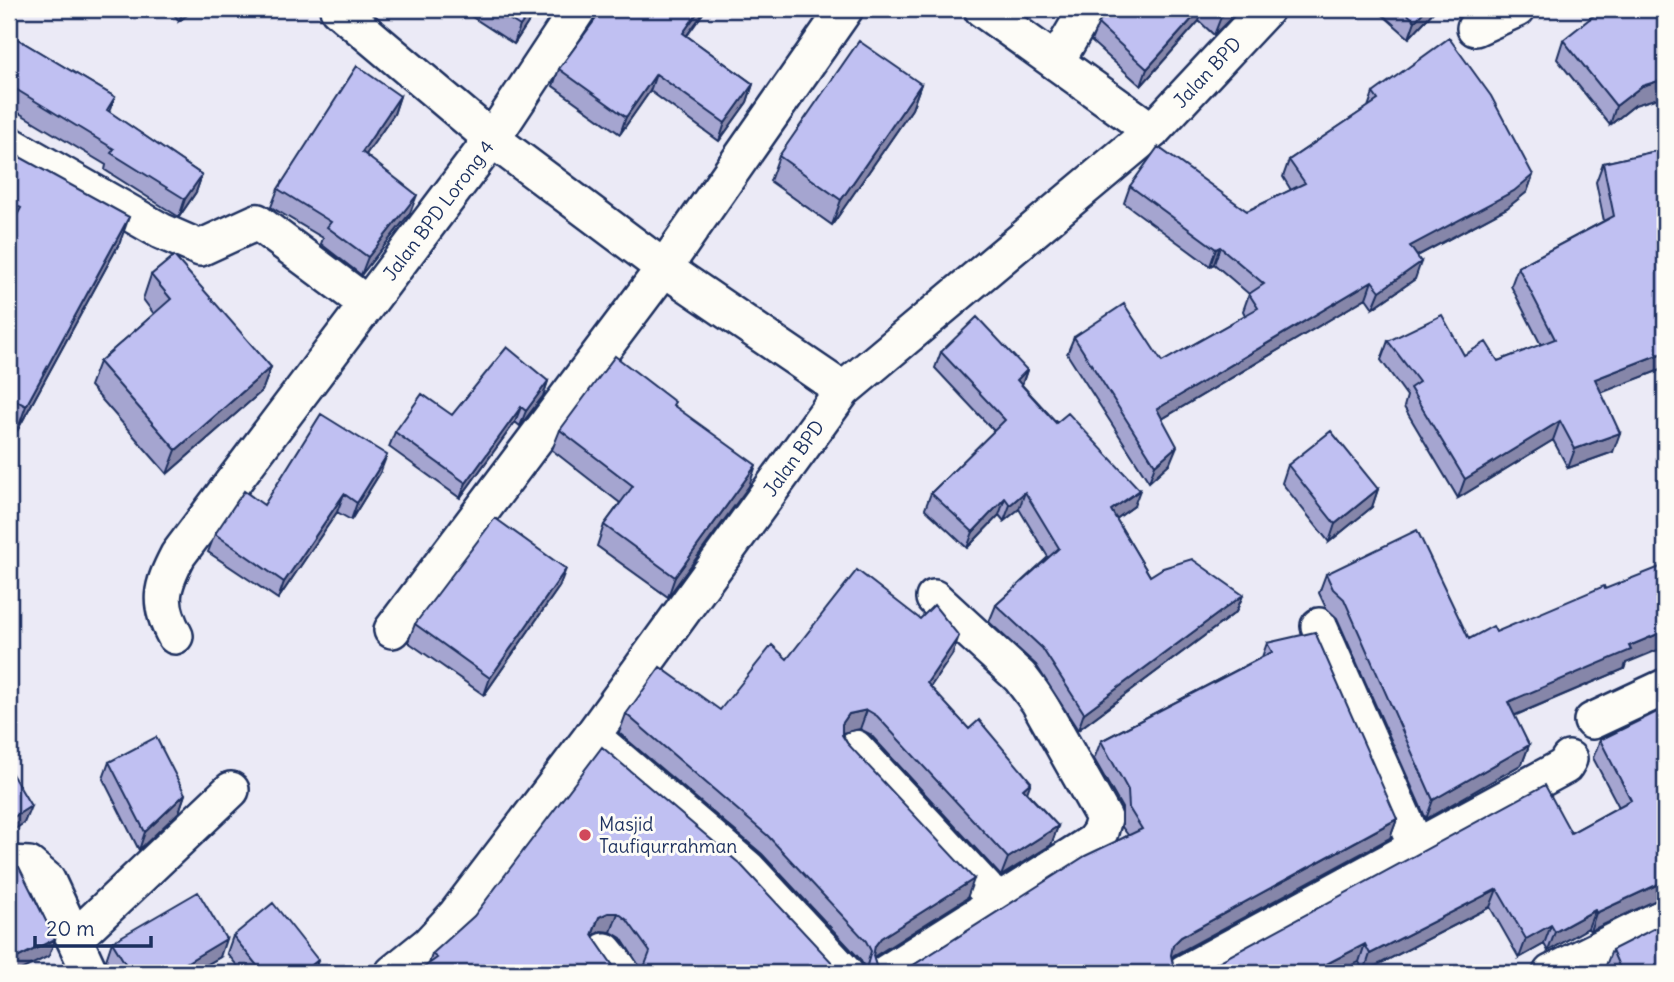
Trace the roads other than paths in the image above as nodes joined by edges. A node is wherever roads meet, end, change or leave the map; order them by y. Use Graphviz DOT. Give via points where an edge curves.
graph roads {
  1 [pos="338,9"];
  2 [pos="578,9"];
  3 [pos="845,9"];
  4 [pos="982,9"];
  5 [pos="1087,9"];
  6 [pos="1266,9"];
  7 [pos="1517,9"];
  8 [pos="1475,28"];
  9 [pos="1056,62"];
  10 [pos="1152,131"];
  11 [pos="492,139"];
  12 [pos="9,144"];
  13 [pos="664,268"];
  14 [pos="359,298"];
  15 [pos="843,390"];
  16 [pos="934,597"];
  17 [pos="1319,626"];
  18 [pos="392,630"];
  19 [pos="175,636"];
  20 [pos="1665,687"];
  21 [pos="1592,722"];
  22 [pos="592,736"];
  23 [pos="855,748"];
  24 [pos="1569,759"];
  25 [pos="231,790"];
  26 [pos="1416,846"];
  27 [pos="9,864"];
  28 [pos="999,902"];
  29 [pos="1665,916"];
  30 [pos="75,938"];
  31 [pos="1589,965"];
  32 [pos="90,973"];
  33 [pos="393,973"];
  34 [pos="845,973"];
  35 [pos="886,973"];
  36 [pos="1184,973"];
  37 [pos="1551,973"];
  1 -- 11 [label="street"];
  2 -- 11 [label="street"];
  3 -- 13 [label="street"];
  4 -- 9 [label="street"];
  5 -- 9 [label="street"];
  6 -- 10 [label="street, Jalan BPD"];
  7 -- 8 [label="street"];
  9 -- 10 [label="street"];
  10 -- 15 [label="street, Jalan BPD"];
  11 -- 13 [label="street, Jalan BPD Lorong 4"];
  11 -- 19 [label="street, Jalan BPD Lorong 4" via="178,555 164,583 162,613"];
  12 -- 14 [label="street" via="200,248 257,222"];
  13 -- 15 [label="street, Jalan BPD Lorong 4"];
  13 -- 18 [label="street"];
  15 -- 22 [label="street, Jalan BPD"];
  16 -- 28 [label="street" via="1020,677 1104,818 1093,842"];
  17 -- 26 [label="street"];
  20 -- 21 [label="street"];
  22 -- 33 [label="street, Jalan BPD" via="456,916"];
  22 -- 34 [label="street" via="747,867"];
  23 -- 28 [label="street"];
  24 -- 26 [label="street" via="1565,766"];
  25 -- 30 [label="street"];
  26 -- 36 [label="street"];
  27 -- 30 [label="street" via="29,865 47,880"];
  28 -- 35 [label="street"];
  29 -- 31 [label="street"];
  30 -- 32 [label="street"];
  31 -- 37 [label="street"];
}
